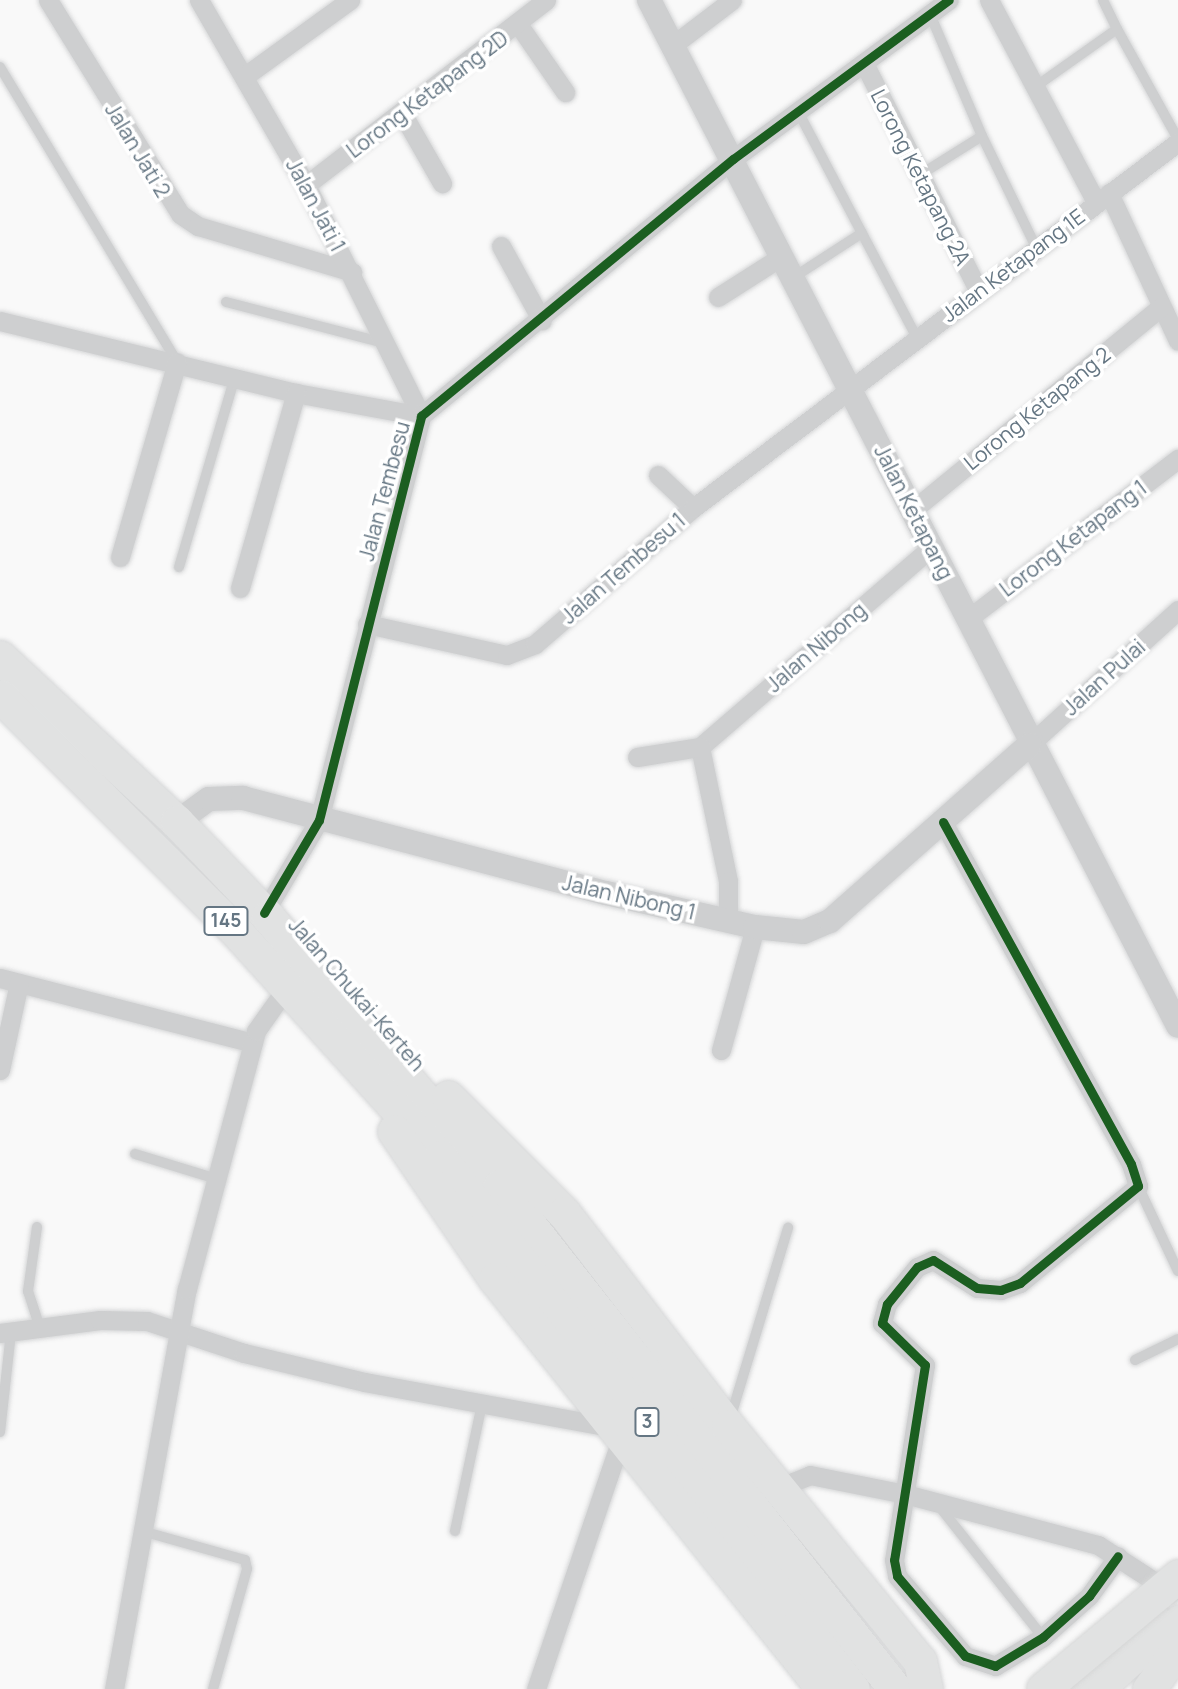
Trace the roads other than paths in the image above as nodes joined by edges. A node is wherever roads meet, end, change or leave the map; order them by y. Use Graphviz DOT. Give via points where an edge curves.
graph roads {
  1 [pos="48,0"];
  2 [pos="199,0"];
  3 [pos="349,0"];
  4 [pos="546,0"];
  5 [pos="649,0"];
  6 [pos="732,0"];
  7 [pos="949,0"];
  8 [pos="989,0"];
  9 [pos="1103,0"];
  10 [pos="930,14"];
  11 [pos="519,24"];
  12 [pos="1116,29"];
  13 [pos="673,45"];
  14 [pos="864,63"];
  15 [pos="0,67"];
  16 [pos="245,76"];
  17 [pos="1035,87"];
  18 [pos="565,92"];
  19 [pos="402,113"];
  20 [pos="802,119"];
  21 [pos="982,136"];
  22 [pos="1178,140"];
  23 [pos="733,159"];
  24 [pos="918,176"];
  25 [pos="442,183"];
  26 [pos="306,185"];
  27 [pos="1102,197"];
  28 [pos="862,233"];
  29 [pos="502,246"];
  30 [pos="1036,247"];
  31 [pos="788,267"];
  32 [pos="352,272"];
  33 [pos="978,290"];
  34 [pos="718,297"];
  35 [pos="226,302"];
  36 [pos="1161,307"];
  37 [pos="0,321"];
  38 [pos="542,321"];
  39 [pos="917,338"];
  40 [pos="1178,341"];
  41 [pos="386,344"];
  42 [pos="177,362"];
  43 [pos="235,377"];
  44 [pos="851,391"];
  45 [pos="296,393"];
  46 [pos="421,416"];
  47 [pos="1178,459"];
  48 [pos="658,475"];
  49 [pos="693,508"];
  50 [pos="914,509"];
  51 [pos="932,547"];
  52 [pos="120,557"];
  53 [pos="179,567"];
  54 [pos="240,588"];
  55 [pos="1178,610"];
  56 [pos="969,618"];
  57 [pos="367,624"];
  58 [pos="0,657"];
  59 [pos="0,696"];
  60 [pos="1029,745"];
  61 [pos="700,747"];
  62 [pos="637,757"];
  63 [pos="319,820"];
  64 [pos="177,822"];
  65 [pos="943,822"];
  66 [pos="266,915"];
  67 [pos="728,920"];
  68 [pos="755,927"];
  69 [pos="0,978"];
  70 [pos="19,983"];
  71 [pos="287,987"];
  72 [pos="1178,1026"];
  73 [pos="332,1037"];
  74 [pos="253,1043"];
  75 [pos="721,1050"];
  76 [pos="0,1070"];
  77 [pos="135,1154"];
  78 [pos="440,1157"];
  79 [pos="216,1179"];
  80 [pos="499,1186"];
  81 [pos="1138,1186"];
  82 [pos="37,1227"];
  83 [pos="788,1228"];
  84 [pos="1178,1271"];
  85 [pos="40,1326"];
  86 [pos="179,1332"];
  87 [pos="6,1333"];
  88 [pos="1178,1339"];
  89 [pos="1135,1360"];
  90 [pos="482,1404"];
  91 [pos="728,1426"];
  92 [pos="0,1432"];
  93 [pos="615,1434"];
  94 [pos="905,1494"];
  95 [pos="785,1495"];
  96 [pos="936,1503"];
  97 [pos="142,1531"];
  98 [pos="455,1531"];
  99 [pos="1118,1556"];
  100 [pos="1178,1576"];
  101 [pos="1178,1596"];
  102 [pos="1178,1620"];
  103 [pos="1043,1637"];
  104 [pos="1178,1648"];
  105 [pos="923,1675"];
  106 [pos="114,1689"];
  107 [pos="213,1689"];
  108 [pos="536,1689"];
  109 [pos="823,1689"];
  110 [pos="853,1689"];
  111 [pos="895,1689"];
  112 [pos="937,1689"];
  113 [pos="952,1689"];
  114 [pos="1043,1689"];
  115 [pos="1071,1689"];
  116 [pos="1102,1689"];
  117 [pos="1149,1689"];
  1 -- 32 [label="street, Jalan Jati 2" via="180,214 198,226"];
  2 -- 16 [label="street, Jalan Jati 1"];
  3 -- 16 [label="street"];
  4 -- 11 [label="street, Lorong Ketapang 2D"];
  5 -- 13 [label="street, Jalan Ketapang"];
  6 -- 13 [label="street"];
  7 -- 10 [label="street, Jalan Tembesu"];
  8 -- 17 [label="street"];
  9 -- 12 [label="lane"];
  10 -- 14 [label="street, Jalan Tembesu"];
  10 -- 21 [label="lane"];
  11 -- 18 [label="street"];
  11 -- 19 [label="street, Lorong Ketapang 2D"];
  12 -- 17 [label="lane"];
  12 -- 22 [label="lane"];
  13 -- 23 [label="street, Jalan Ketapang"];
  14 -- 23 [label="street, Jalan Tembesu"];
  14 -- 24 [label="street, Lorong Ketapang 2A"];
  15 -- 42 [label="lane"];
  16 -- 26 [label="street, Jalan Jati 1"];
  17 -- 27 [label="street"];
  19 -- 25 [label="street"];
  19 -- 26 [label="street, Lorong Ketapang 2D"];
  20 -- 28 [label="lane"];
  21 -- 24 [label="lane"];
  21 -- 30 [label="lane"];
  22 -- 27 [label="street, Jalan Ketapang 1E"];
  23 -- 31 [label="street, Jalan Ketapang"];
  23 -- 38 [label="street, Jalan Tembesu"];
  24 -- 33 [label="street, Lorong Ketapang 2A"];
  26 -- 32 [label="street, Jalan Jati 1"];
  27 -- 30 [label="street, Jalan Ketapang 1E"];
  27 -- 36 [label="street"];
  28 -- 31 [label="lane"];
  28 -- 39 [label="lane"];
  29 -- 38 [label="street"];
  30 -- 33 [label="street, Jalan Ketapang 1E"];
  31 -- 34 [label="street"];
  31 -- 44 [label="street, Jalan Ketapang"];
  32 -- 41 [label="street, Jalan Jati 1"];
  33 -- 39 [label="street, Jalan Ketapang 1E"];
  35 -- 41 [label="lane"];
  36 -- 40 [label="street"];
  36 -- 50 [label="street, Lorong Ketapang 2"];
  37 -- 42 [label="street"];
  38 -- 46 [label="street, Jalan Tembesu"];
  39 -- 44 [label="street, Jalan Ketapang 1E"];
  41 -- 46 [label="street, Jalan Jati 1"];
  42 -- 43 [label="street"];
  42 -- 52 [label="street"];
  43 -- 45 [label="street"];
  43 -- 53 [label="lane"];
  44 -- 49 [label="street, Jalan Tembesu 1"];
  44 -- 50 [label="street, Jalan Ketapang"];
  45 -- 46 [label="street"];
  45 -- 54 [label="street"];
  46 -- 57 [label="street, Jalan Tembesu"];
  47 -- 56 [label="street, Lorong Ketapang 1"];
  48 -- 49 [label="street"];
  49 -- 57 [label="street, Jalan Tembesu 1" via="534,644 507,655"];
  50 -- 51 [label="street, Jalan Ketapang"];
  51 -- 56 [label="street, Jalan Ketapang"];
  51 -- 61 [label="street, Jalan Nibong"];
  55 -- 60 [label="street, Jalan Pulai"];
  56 -- 60 [label="street, Jalan Ketapang"];
  57 -- 63 [label="street, Jalan Tembesu"];
  58 -- 64 [label="highway, Jalan Chukai-Kerteh / 145"];
  59 -- 71 [label="highway, 145"];
  60 -- 65 [label="street, Jalan Nibong 1"];
  60 -- 72 [label="street, Jalan Ketapang"];
  61 -- 62 [label="street"];
  61 -- 67 [label="street" via="728,881"];
  63 -- 64 [label="street, Jalan Nibong 1" via="243,798 209,799"];
  63 -- 66 [label="street, Jalan Tembesu"];
  63 -- 67 [label="street, Jalan Nibong 1"];
  64 -- 66 [label="highway, Jalan Chukai-Kerteh / 145"];
  65 -- 68 [label="street, Jalan Nibong 1" via="830,920 804,932"];
  65 -- 81 [label="street" via="1131,1164"];
  66 -- 80 [label="highway, Jalan Chukai-Kerteh / 145"];
  66 -- 91 [label="highway" via="564,1213"];
  67 -- 68 [label="street, Jalan Nibong 1"];
  68 -- 75 [label="street"];
  69 -- 70 [label="street"];
  70 -- 74 [label="street"];
  70 -- 76 [label="street"];
  71 -- 73 [label="highway, 145"];
  71 -- 74 [label="street"];
  73 -- 78 [label="highway, 145"];
  73 -- 93 [label="highway" via="495,1279"];
  74 -- 79 [label="street"];
  77 -- 79 [label="lane"];
  78 -- 110 [label="highway, 3"];
  79 -- 86 [label="street"];
  80 -- 111 [label="highway, 3"];
  81 -- 84 [label="lane"];
  81 -- 94 [label="street" via="1020,1283 1001,1290 977,1288 933,1261 917,1267 887,1304 882,1323 925,1365"];
  82 -- 85 [label="lane" via="28,1291"];
  83 -- 91 [label="lane"];
  85 -- 86 [label="street" via="135,1321"];
  85 -- 87 [label="street"];
  86 -- 90 [label="street" via="365,1382"];
  86 -- 97 [label="street"];
  87 -- 92 [label="lane"];
  88 -- 89 [label="lane"];
  90 -- 93 [label="street"];
  90 -- 98 [label="lane"];
  91 -- 95 [label="highway"];
  93 -- 108 [label="street"];
  93 -- 109 [label="highway"];
  94 -- 95 [label="street" via="810,1475 793,1482"];
  94 -- 96 [label="street"];
  94 -- 103 [label="street" via="894,1560 897,1576 965,1656 995,1666"];
  95 -- 105 [label="highway"];
  96 -- 99 [label="street" via="1098,1545"];
  96 -- 103 [label="lane"];
  97 -- 106 [label="street"];
  97 -- 107 [label="lane" via="245,1560 247,1569"];
  99 -- 101 [label="street"];
  99 -- 103 [label="street" via="1089,1596"];
  100 -- 114 [label="highway, bridge"];
  101 -- 115 [label="main road"];
  102 -- 116 [label="main road"];
  104 -- 117 [label="highway"];
  105 -- 112 [label="highway"];
  105 -- 113 [label="highway"];
}
